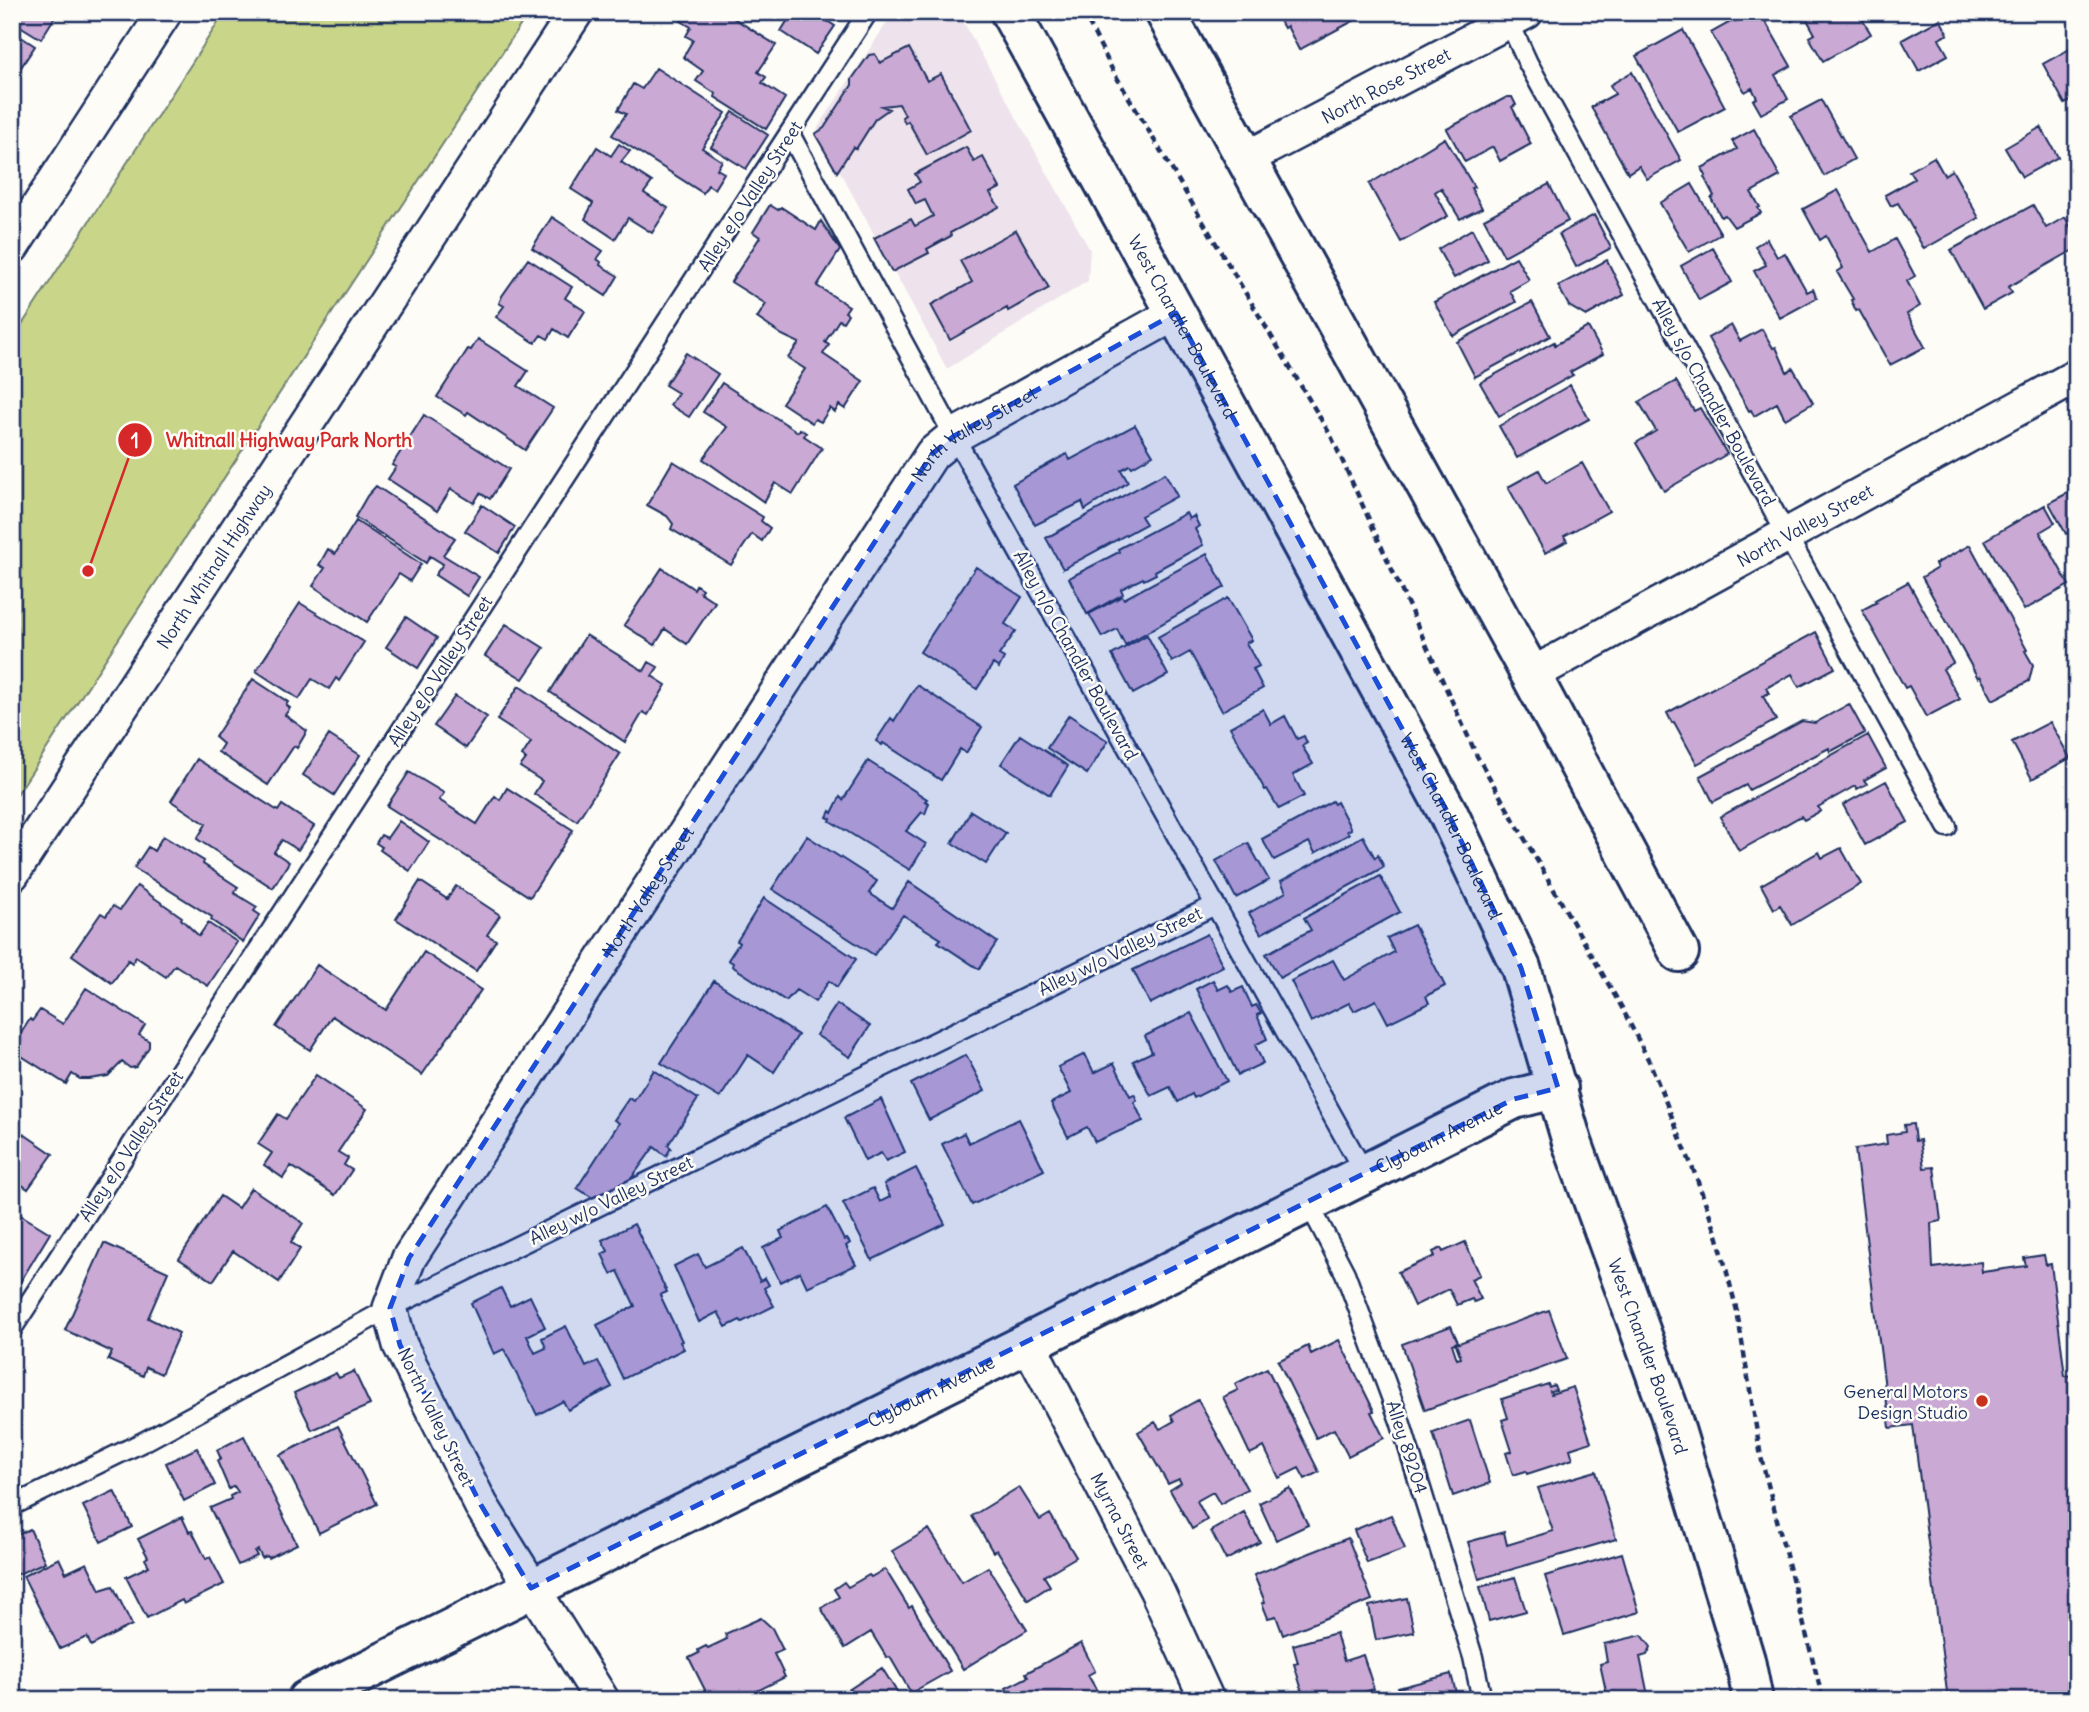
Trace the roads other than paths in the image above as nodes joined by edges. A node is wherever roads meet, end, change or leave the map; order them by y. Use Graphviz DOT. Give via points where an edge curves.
graph roads {
  1 [pos="165,12"];
  2 [pos="576,12"];
  3 [pos="868,12"];
  4 [pos="1010,12"];
  5 [pos="1165,12"];
  6 [pos="1513,16"];
  7 [pos="790,134"];
  8 [pos="1245,159"];
  9 [pos="12,247"];
  10 [pos="1176,313"];
  11 [pos="2077,376"];
  12 [pos="954,436"];
  13 [pos="1788,535"];
  14 [pos="1531,675"];
  15 [pos="1947,827"];
  16 [pos="12,874"];
  17 [pos="1214,905"];
  18 [pos="1679,952"];
  19 [pos="1558,1088"];
  20 [pos="1365,1174"];
  21 [pos="1308,1202"];
  22 [pos="390,1308"];
  23 [pos="12,1329"];
  24 [pos="1028,1343"];
  25 [pos="12,1507"];
  26 [pos="531,1588"];
  27 [pos="307,1700"];
  28 [pos="602,1700"];
  29 [pos="1206,1700"];
  30 [pos="1482,1700"];
  31 [pos="1753,1700"];
  1 -- 9 [label="street"];
  2 -- 16 [label="street, North Whitnall Highway"];
  3 -- 7 [label="lane, Alley e/o Valley Street"];
  4 -- 10 [label="main road, West Chandler Boulevard"];
  5 -- 8 [label="main road"];
  6 -- 8 [label="street, North Rose Street"];
  6 -- 13 [label="lane, Alley s/o Chandler Boulevard" via="1528,63"];
  7 -- 12 [label="lane, Alley n/o Chandler Boulevard"];
  7 -- 23 [label="lane, Alley e/o Valley Street"];
  8 -- 14 [label="main road"];
  10 -- 12 [label="street, North Valley Street"];
  10 -- 19 [label="main road, West Chandler Boulevard" via="1448,813 1521,968"];
  11 -- 13 [label="street, North Valley Street"];
  12 -- 17 [label="lane, Alley n/o Chandler Boulevard"];
  12 -- 22 [label="street, North Valley Street" via="932,454 416,1247"];
  13 -- 14 [label="street, North Valley Street"];
  13 -- 15 [label="lane, Alley s/o Chandler Boulevard"];
  14 -- 18 [label="main road"];
  17 -- 20 [label="lane, Alley n/o Chandler Boulevard"];
  17 -- 22 [label="lane, Alley w/o Valley Street"];
  19 -- 20 [label="main road, Clybourn Avenue" via="1514,1099"];
  19 -- 31 [label="main road, West Chandler Boulevard" via="1572,1142 1670,1413"];
  20 -- 21 [label="main road, Clybourn Avenue"];
  21 -- 24 [label="main road, Clybourn Avenue"];
  21 -- 30 [label="lane, Alley 89204" via="1345,1273 1401,1420"];
  22 -- 25 [label="lane, Alley w/o Valley Street" via="145,1441"];
  22 -- 26 [label="street, North Valley Street" via="400,1345 481,1506"];
  24 -- 26 [label="main road, Clybourn Avenue"];
  24 -- 29 [label="street, Myrna Street" via="1157,1591"];
  26 -- 27 [label="main road, Clybourn Avenue"];
  26 -- 28 [label="street, North Valley Street"];
}
